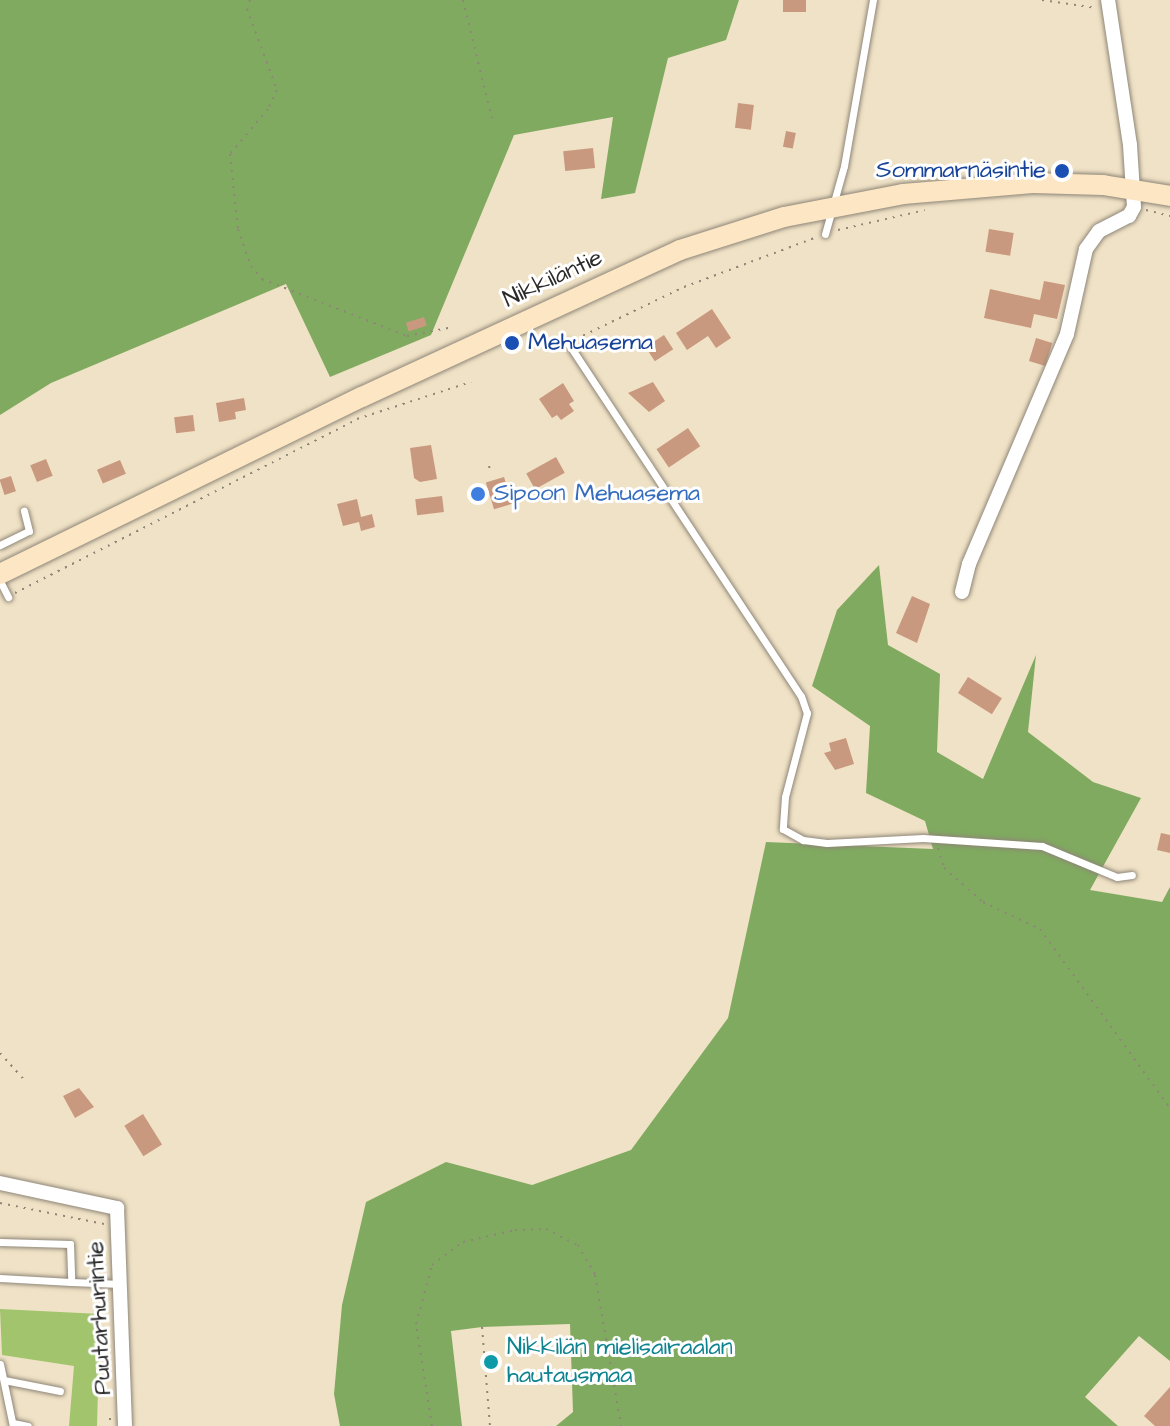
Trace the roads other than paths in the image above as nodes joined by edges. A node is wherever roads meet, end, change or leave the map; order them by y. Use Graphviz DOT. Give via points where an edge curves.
graph roads {
  1 [pos="873,0"];
  2 [pos="1109,5"];
  3 [pos="1170,196"];
  4 [pos="1134,198"];
  5 [pos="834,205"];
  6 [pos="825,234"];
  7 [pos="568,343"];
  8 [pos="24,511"];
  9 [pos="0,545"];
  10 [pos="0,574"];
  11 [pos="0,581"];
  12 [pos="962,592"];
  13 [pos="8,597"];
  14 [pos="1132,875"];
  15 [pos="0,1183"];
  16 [pos="0,1242"];
  17 [pos="0,1278"];
  18 [pos="71,1282"];
  19 [pos="121,1284"];
  20 [pos="0,1364"];
  21 [pos="4,1380"];
  22 [pos="60,1391"];
  23 [pos="13,1425"];
  24 [pos="28,1426"];
  25 [pos="125,1426"];
  1 -- 5 [label="lane"];
  2 -- 4 [label="street"];
  3 -- 4 [label="street, Nikkiläntie"];
  4 -- 5 [label="street, Nikkiläntie" via="1005,185"];
  4 -- 12 [label="street" via="1129,216 1105,225 1086,249 1067,334 969,564"];
  5 -- 6 [label="lane"];
  5 -- 10 [label="street, Nikkiläntie" via="680,250 627,273"];
  7 -- 14 [label="lane" via="801,696 807,713 785,797 783,829 803,840 827,843 935,839 1042,846 1108,874"];
  8 -- 9 [label="lane" via="29,531"];
  11 -- 13 [label="lane"];
  15 -- 19 [label="street, Puutarhurintie" via="117,1208"];
  16 -- 18 [label="lane" via="70,1244"];
  17 -- 18 [label="lane"];
  18 -- 19 [label="lane"];
  19 -- 25 [label="street, Puutarhurintie"];
  20 -- 21 [label="lane"];
  21 -- 22 [label="lane"];
  21 -- 23 [label="lane"];
  23 -- 24 [label="lane"];
}
